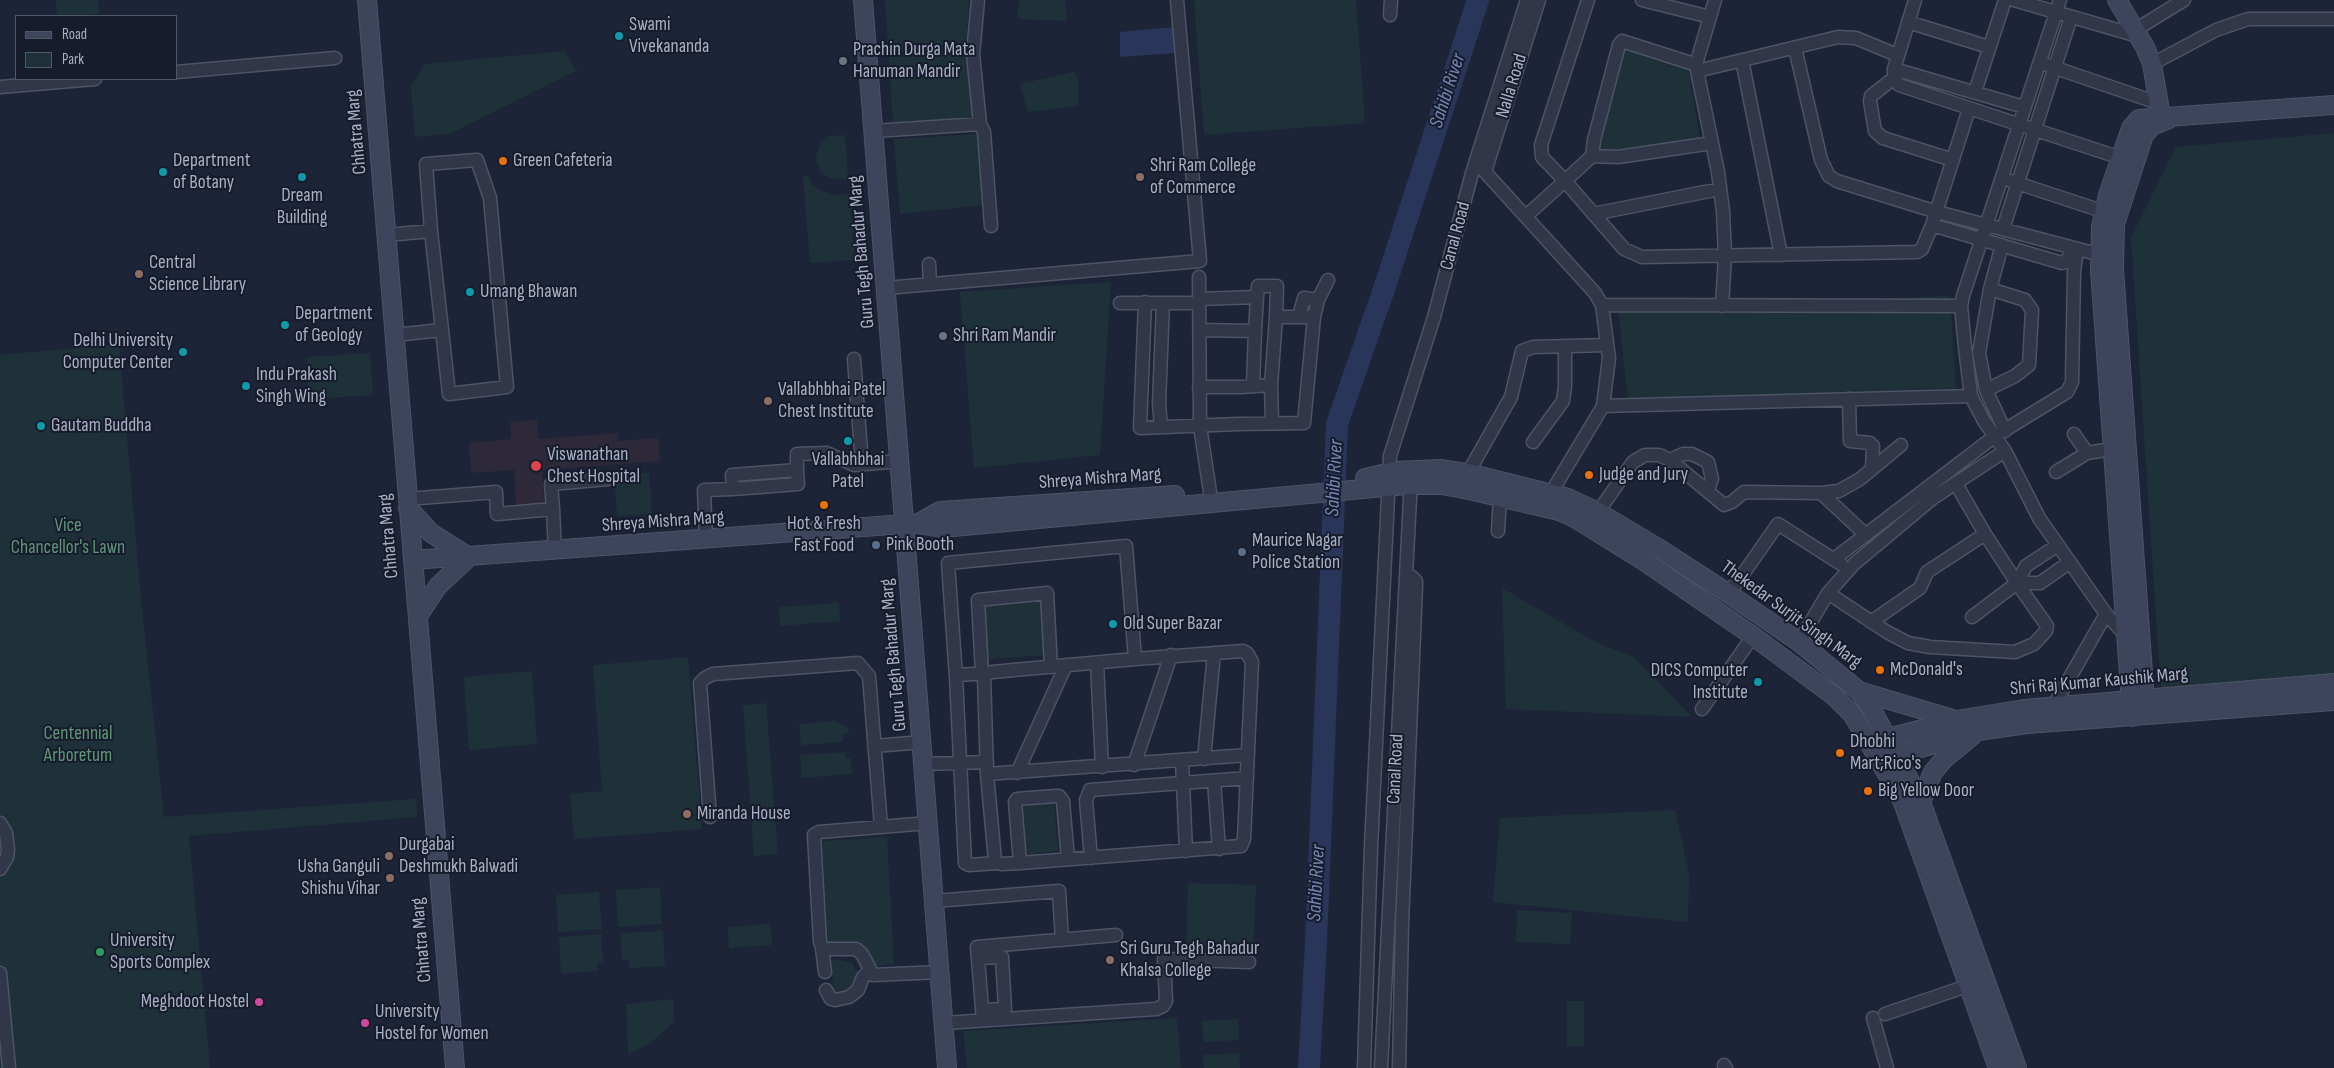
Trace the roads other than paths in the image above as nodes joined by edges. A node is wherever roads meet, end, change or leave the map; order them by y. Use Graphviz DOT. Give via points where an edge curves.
graph roads {
  1 [pos="367,0"];
  2 [pos="863,0"];
  3 [pos="978,0"];
  4 [pos="1177,0"];
  5 [pos="1391,0"];
  6 [pos="1527,0"];
  7 [pos="1539,0"];
  8 [pos="1588,0"];
  9 [pos="1642,0"];
  10 [pos="1715,0"];
  11 [pos="1915,0"];
  12 [pos="2005,0"];
  13 [pos="2014,0"];
  14 [pos="2060,0"];
  15 [pos="2117,0"];
  16 [pos="2176,2"];
  17 [pos="2056,13"];
  18 [pos="1390,15"];
  19 [pos="1710,17"];
  20 [pos="2071,17"];
  21 [pos="2334,19"];
  22 [pos="1908,22"];
  23 [pos="2136,33"];
  24 [pos="1989,47"];
  25 [pos="1795,48"];
  26 [pos="1897,55"];
  27 [pos="335,58"];
  28 [pos="1742,60"];
  29 [pos="2040,63"];
  30 [pos="2152,64"];
  31 [pos="1697,68"];
  32 [pos="2054,68"];
  33 [pos="178,72"];
  34 [pos="1894,73"];
  35 [pos="83,80"];
  36 [pos="0,87"];
  37 [pos="1975,92"];
  38 [pos="2334,105"];
  39 [pos="2024,107"];
  40 [pos="1969,109"];
  41 [pos="2164,114"];
  42 [pos="980,124"];
  43 [pos="2018,124"];
  44 [pos="2035,129"];
  45 [pos="874,131"];
  46 [pos="1712,143"];
  47 [pos="1592,156"];
  48 [pos="2121,158"];
  49 [pos="1953,160"];
  50 [pos="1476,162"];
  51 [pos="1485,172"];
  52 [pos="2002,178"];
  53 [pos="1565,181"];
  54 [pos="2018,184"];
  55 [pos="1720,189"];
  56 [pos="1937,212"];
  57 [pos="2104,212"];
  58 [pos="1593,214"];
  59 [pos="1526,216"];
  60 [pos="1932,225"];
  61 [pos="1987,225"];
  62 [pos="990,226"];
  63 [pos="2003,229"];
  64 [pos="431,231"];
  65 [pos="387,235"];
  66 [pos="1982,240"];
  67 [pos="2002,245"];
  68 [pos="2074,248"];
  69 [pos="1781,255"];
  70 [pos="2101,255"];
  71 [pos="1725,256"];
  72 [pos="928,264"];
  73 [pos="1199,277"];
  74 [pos="1328,280"];
  75 [pos="930,284"];
  76 [pos="886,288"];
  77 [pos="1990,289"];
  78 [pos="1257,297"];
  79 [pos="1318,300"];
  80 [pos="1199,301"];
  81 [pos="1145,302"];
  82 [pos="1163,302"];
  83 [pos="1120,303"];
  84 [pos="1602,305"];
  85 [pos="1722,306"];
  86 [pos="1961,306"];
  87 [pos="1276,317"];
  88 [pos="1314,317"];
  89 [pos="1299,318"];
  90 [pos="442,330"];
  91 [pos="1200,330"];
  92 [pos="1255,330"];
  93 [pos="394,335"];
  94 [pos="1607,345"];
  95 [pos="1565,346"];
  96 [pos="854,359"];
  97 [pos="1271,385"];
  98 [pos="1253,386"];
  99 [pos="1199,387"];
  100 [pos="1986,390"];
  101 [pos="1971,396"];
  102 [pos="1849,399"];
  103 [pos="1603,406"];
  104 [pos="1272,423"];
  105 [pos="1200,426"];
  106 [pos="1161,427"];
  107 [pos="2000,434"];
  108 [pos="2074,434"];
  109 [pos="1534,442"];
  110 [pos="1901,445"];
  111 [pos="2112,449"];
  112 [pos="2005,451"];
  113 [pos="2087,453"];
  114 [pos="1670,460"];
  115 [pos="900,461"];
  116 [pos="862,464"];
  117 [pos="1872,469"];
  118 [pos="2056,472"];
  119 [pos="1468,473"];
  120 [pos="1411,478"];
  121 [pos="608,479"];
  122 [pos="1381,480"];
  123 [pos="1956,484"];
  124 [pos="1708,490"];
  125 [pos="1289,491"];
  126 [pos="1210,492"];
  127 [pos="1551,492"];
  128 [pos="1821,493"];
  129 [pos="1500,497"];
  130 [pos="407,504"];
  131 [pos="553,509"];
  132 [pos="1598,512"];
  133 [pos="911,524"];
  134 [pos="1498,531"];
  135 [pos="1985,534"];
  136 [pos="1866,535"];
  137 [pos="706,540"];
  138 [pos="2058,545"];
  139 [pos="554,551"];
  140 [pos="469,557"];
  141 [pos="1834,559"];
  142 [pos="413,560"];
  143 [pos="2070,562"];
  144 [pos="1849,569"];
  145 [pos="1406,576"];
  146 [pos="2018,584"];
  147 [pos="1726,592"];
  148 [pos="1828,594"];
  149 [pos="2106,614"];
  150 [pos="418,616"];
  151 [pos="1972,618"];
  152 [pos="1871,622"];
  153 [pos="1753,636"];
  154 [pos="2125,636"];
  155 [pos="1798,642"];
  156 [pos="2141,646"];
  157 [pos="1214,653"];
  158 [pos="1171,656"];
  159 [pos="1135,659"];
  160 [pos="1098,662"];
  161 [pos="1066,665"];
  162 [pos="1051,667"];
  163 [pos="985,673"];
  164 [pos="956,677"];
  165 [pos="2334,683"];
  166 [pos="1859,691"];
  167 [pos="2334,701"];
  168 [pos="2054,705"];
  169 [pos="2139,708"];
  170 [pos="1702,709"];
  171 [pos="1957,720"];
  172 [pos="1978,731"];
  173 [pos="1888,738"];
  174 [pos="923,742"];
  175 [pos="874,746"];
  176 [pos="1872,746"];
  177 [pos="1897,754"];
  178 [pos="1248,755"];
  179 [pos="1204,759"];
  180 [pos="1182,761"];
  181 [pos="1881,761"];
  182 [pos="960,763"];
  183 [pos="925,764"];
  184 [pos="1134,765"];
  185 [pos="1102,767"];
  186 [pos="987,768"];
  187 [pos="1089,768"];
  188 [pos="1017,772"];
  189 [pos="1247,778"];
  190 [pos="1214,781"];
  191 [pos="1183,783"];
  192 [pos="1090,790"];
  193 [pos="1921,802"];
  194 [pos="710,817"];
  195 [pos="929,822"];
  196 [pos="0,823"];
  197 [pos="881,827"];
  198 [pos="1219,849"];
  199 [pos="1186,851"];
  200 [pos="1091,858"];
  201 [pos="1068,860"];
  202 [pos="997,863"];
  203 [pos="1020,863"];
  204 [pos="0,869"];
  205 [pos="935,901"];
  206 [pos="1116,935"];
  207 [pos="1062,940"];
  208 [pos="822,948"];
  209 [pos="978,958"];
  210 [pos="1250,962"];
  211 [pos="870,970"];
  212 [pos="825,972"];
  213 [pos="940,972"];
  214 [pos="0,973"];
  215 [pos="1986,980"];
  216 [pos="1968,986"];
  217 [pos="826,990"];
  218 [pos="982,1015"];
  219 [pos="944,1023"];
  220 [pos="1364,1064"];
  221 [pos="1381,1064"];
  222 [pos="1399,1064"];
  223 [pos="9,1068"];
  224 [pos="456,1068"];
  225 [pos="948,1068"];
  226 [pos="1886,1068"];
  227 [pos="1998,1068"];
  228 [pos="2017,1068"];
  1 -- 65 [label="street, Chhatra Marg"];
  2 -- 45 [label="street, Guru Tegh Bahadur Marg"];
  3 -- 42 [label="street" via="973,54"];
  4 -- 75 [label="street" via="1200,261"];
  5 -- 18 [label="street"];
  6 -- 50 [label="street, Canal Road"];
  7 -- 51 [label="street, Nalla Road"];
  8 -- 53 [label="street" via="1541,145 1542,157"];
  9 -- 19 [label="street"];
  10 -- 19 [label="street"];
  11 -- 22 [label="street"];
  12 -- 24 [label="street"];
  13 -- 17 [label="street"];
  14 -- 17 [label="street"];
  15 -- 23 [label="street"];
  16 -- 23 [label="street"];
  17 -- 20 [label="street"];
  17 -- 29 [label="street"];
  19 -- 31 [label="street"];
  20 -- 23 [label="street"];
  20 -- 32 [label="street"];
  21 -- 30 [label="street" via="2248,19 2216,30"];
  22 -- 24 [label="street"];
  22 -- 26 [label="street"];
  23 -- 30 [label="street"];
  24 -- 37 [label="street"];
  25 -- 26 [label="street" via="1848,37"];
  25 -- 28 [label="street"];
  25 -- 56 [label="street" via="1821,160 1829,176"];
  26 -- 34 [label="street"];
  27 -- 33 [label="street"];
  28 -- 31 [label="street"];
  28 -- 69 [label="street"];
  29 -- 32 [label="street"];
  29 -- 39 [label="street"];
  30 -- 41 [label="street"];
  31 -- 46 [label="street"];
  31 -- 47 [label="street" via="1622,41"];
  32 -- 41 [label="street"];
  32 -- 44 [label="street"];
  34 -- 37 [label="street"];
  34 -- 40 [label="street" via="1899,86"];
  34 -- 49 [label="street" via="1871,96 1874,131 1883,138"];
  35 -- 36 [label="street"];
  37 -- 39 [label="street"];
  38 -- 41 [label="street"];
  39 -- 43 [label="street"];
  40 -- 43 [label="street"];
  40 -- 49 [label="street"];
  41 -- 48 [label="street" via="2135,122"];
  41 -- 156 [label="street" via="2144,135 2115,224 2114,269"];
  42 -- 45 [label="street"];
  42 -- 62 [label="street" via="984,132"];
  43 -- 44 [label="street"];
  43 -- 52 [label="street"];
  44 -- 48 [label="street"];
  44 -- 54 [label="street"];
  45 -- 76 [label="street, Guru Tegh Bahadur Marg"];
  46 -- 47 [label="street" via="1618,157"];
  46 -- 55 [label="street"];
  47 -- 53 [label="street"];
  48 -- 57 [label="street"];
  49 -- 56 [label="street"];
  50 -- 51 [label="street"];
  50 -- 122 [label="street, Canal Road" via="1434,317"];
  51 -- 59 [label="street"];
  52 -- 54 [label="street"];
  52 -- 61 [label="street"];
  53 -- 58 [label="street"];
  53 -- 59 [label="street"];
  54 -- 57 [label="street"];
  54 -- 63 [label="street"];
  55 -- 58 [label="street"];
  55 -- 71 [label="street"];
  56 -- 60 [label="street"];
  56 -- 61 [label="street"];
  57 -- 70 [label="street"];
  58 -- 71 [label="street" via="1633,255 1654,258"];
  59 -- 84 [label="street" via="1596,293"];
  60 -- 66 [label="street"];
  60 -- 69 [label="street" via="1922,249 1917,252"];
  61 -- 63 [label="street"];
  61 -- 66 [label="street"];
  63 -- 68 [label="street"];
  64 -- 65 [label="street"];
  64 -- 90 [label="street"];
  64 -- 90 [label="street" via="426,164 477,160 490,198 507,387 448,394"];
  65 -- 93 [label="street, Chhatra Marg"];
  66 -- 67 [label="street"];
  66 -- 86 [label="street"];
  67 -- 68 [label="street" via="2065,263"];
  67 -- 77 [label="street"];
  68 -- 70 [label="street"];
  68 -- 107 [label="street" via="2070,387 2061,397"];
  69 -- 71 [label="street"];
  70 -- 111 [label="street"];
  71 -- 85 [label="street"];
  72 -- 75 [label="street"];
  73 -- 80 [label="street"];
  74 -- 79 [label="street"];
  75 -- 76 [label="street"];
  76 -- 115 [label="street, Guru Tegh Bahadur Marg"];
  77 -- 100 [label="street" via="1979,353"];
  77 -- 100 [label="street" via="2025,300 2032,310 2029,365"];
  78 -- 80 [label="street"];
  78 -- 87 [label="street" via="1258,286 1277,286"];
  78 -- 92 [label="street"];
  79 -- 88 [label="street"];
  79 -- 89 [label="street" via="1304,298"];
  80 -- 82 [label="street"];
  80 -- 91 [label="street"];
  81 -- 82 [label="street"];
  81 -- 83 [label="street"];
  81 -- 106 [label="street" via="1140,428"];
  82 -- 106 [label="street" via="1159,387"];
  84 -- 85 [label="street"];
  84 -- 94 [label="street"];
  85 -- 86 [label="street"];
  86 -- 101 [label="street"];
  87 -- 89 [label="street"];
  87 -- 97 [label="street"];
  88 -- 89 [label="street"];
  88 -- 104 [label="street" via="1304,423"];
  90 -- 93 [label="street"];
  91 -- 92 [label="street"];
  91 -- 99 [label="street"];
  92 -- 98 [label="street"];
  93 -- 130 [label="street, Chhatra Marg"];
  94 -- 95 [label="street"];
  94 -- 103 [label="street" via="1609,358"];
  95 -- 109 [label="street" via="1563,401"];
  95 -- 119 [label="street" via="1522,350 1511,397"];
  96 -- 116 [label="street"];
  97 -- 98 [label="street"];
  97 -- 104 [label="street"];
  98 -- 99 [label="street"];
  99 -- 105 [label="street"];
  100 -- 107 [label="street"];
  101 -- 102 [label="street"];
  101 -- 107 [label="street" via="1984,422"];
  102 -- 103 [label="street"];
  102 -- 117 [label="street" via="1850,441 1873,446"];
  103 -- 127 [label="street"];
  104 -- 105 [label="street"];
  105 -- 106 [label="street"];
  105 -- 126 [label="street"];
  107 -- 112 [label="street"];
  107 -- 136 [label="street"];
  108 -- 113 [label="street"];
  110 -- 117 [label="street"];
  111 -- 113 [label="street"];
  111 -- 154 [label="street"];
  112 -- 123 [label="street"];
  112 -- 138 [label="street" via="2039,518"];
  113 -- 118 [label="street"];
  114 -- 124 [label="street"];
  114 -- 124 [label="street" via="1692,454 1708,462 1712,479"];
  114 -- 132 [label="street" via="1652,454 1633,462"];
  115 -- 116 [label="street"];
  115 -- 133 [label="street, Guru Tegh Bahadur Marg"];
  116 -- 137 [label="street" via="854,465 827,453 797,454 798,484 704,490"];
  117 -- 128 [label="street" via="1839,491"];
  119 -- 120 [label="street, Thekedar Surjit Singh Marg" via="1440,469"];
  119 -- 127 [label="street, Thekedar Surjit Singh Marg"];
  120 -- 122 [label="street, Thekedar Surjit Singh Marg"];
  120 -- 129 [label="street, Thekedar Surjit Singh Marg"];
  120 -- 145 [label="street, Canal Road"];
  121 -- 131 [label="street" via="551,484"];
  122 -- 125 [label="street, Thekedar Surjit Singh Marg"];
  122 -- 220 [label="street, Canal Road"];
  123 -- 135 [label="street"];
  123 -- 144 [label="street" via="1933,498"];
  124 -- 128 [label="street" via="1724,504 1744,492"];
  125 -- 126 [label="street, Shreya Mishra Marg"];
  125 -- 133 [label="street, Shreya Mishra Marg" via="942,528"];
  126 -- 133 [label="street, Shreya Mishra Marg" via="940,511"];
  127 -- 132 [label="street, Thekedar Surjit Singh Marg"];
  128 -- 136 [label="street"];
  129 -- 134 [label="street"];
  129 -- 153 [label="street, Thekedar Surjit Singh Marg" via="1573,517"];
  130 -- 131 [label="street" via="496,492 498,514"];
  130 -- 140 [label="street" via="431,533"];
  130 -- 142 [label="street, Chhatra Marg"];
  131 -- 139 [label="street"];
  132 -- 147 [label="street, Thekedar Surjit Singh Marg"];
  133 -- 137 [label="street, Shreya Mishra Marg"];
  133 -- 174 [label="street, Guru Tegh Bahadur Marg"];
  135 -- 146 [label="street"];
  135 -- 152 [label="street" via="1927,572 1920,588"];
  136 -- 141 [label="street"];
  137 -- 139 [label="street, Shreya Mishra Marg"];
  138 -- 143 [label="street"];
  138 -- 146 [label="street" via="2026,566"];
  139 -- 140 [label="street, Shreya Mishra Marg"];
  140 -- 142 [label="street, Shreya Mishra Marg"];
  140 -- 150 [label="street" via="438,586"];
  141 -- 144 [label="street"];
  141 -- 147 [label="street" via="1778,524 1736,584"];
  142 -- 150 [label="street, Chhatra Marg"];
  143 -- 146 [label="street" via="2040,583"];
  143 -- 149 [label="street"];
  144 -- 148 [label="street"];
  145 -- 221 [label="street, Canal Road"];
  145 -- 222 [label="street" via="1412,577 1416,586"];
  146 -- 151 [label="street"];
  146 -- 152 [label="street" via="2047,626 2034,644 2015,652 1908,643"];
  147 -- 155 [label="street, Thekedar Surjit Singh Marg"];
  148 -- 152 [label="street"];
  148 -- 155 [label="street"];
  149 -- 154 [label="street"];
  149 -- 168 [label="street"];
  150 -- 224 [label="street, Chhatra Marg"];
  153 -- 170 [label="street"];
  153 -- 176 [label="street, Thekedar Surjit Singh Marg" via="1834,696 1853,715"];
  154 -- 156 [label="street"];
  154 -- 169 [label="street"];
  155 -- 166 [label="street, Thekedar Surjit Singh Marg"];
  156 -- 169 [label="street"];
  157 -- 158 [label="street"];
  157 -- 178 [label="street" via="1244,651 1252,662"];
  157 -- 179 [label="street"];
  158 -- 159 [label="street"];
  158 -- 184 [label="street"];
  159 -- 160 [label="street"];
  159 -- 164 [label="street" via="1126,546 948,563"];
  160 -- 161 [label="street"];
  160 -- 185 [label="street"];
  161 -- 162 [label="street"];
  161 -- 188 [label="street"];
  162 -- 163 [label="street"];
  162 -- 163 [label="street" via="1047,593 978,600"];
  163 -- 164 [label="street" via="959,674"];
  163 -- 186 [label="street"];
  164 -- 182 [label="street"];
  165 -- 169 [label="street, Shri Raj Kumar Kaushik Marg"];
  166 -- 171 [label="street"];
  166 -- 173 [label="street, Thekedar Surjit Singh Marg"];
  167 -- 169 [label="street, Shri Raj Kumar Kaushik Marg"];
  168 -- 169 [label="street, Shri Raj Kumar Kaushik Marg"];
  168 -- 171 [label="street, Shri Raj Kumar Kaushik Marg"];
  169 -- 172 [label="street, Shri Raj Kumar Kaushik Marg"];
  171 -- 173 [label="street, Shri Raj Kumar Kaushik Marg"];
  172 -- 177 [label="street, Shri Raj Kumar Kaushik Marg"];
  172 -- 193 [label="street" via="1933,772"];
  173 -- 176 [label="street, Shri Raj Kumar Kaushik Marg"];
  173 -- 177 [label="street, Thekedar Surjit Singh Marg"];
  174 -- 175 [label="street"];
  174 -- 183 [label="street, Guru Tegh Bahadur Marg"];
  175 -- 194 [label="street" via="869,676 858,663 713,674 700,684"];
  175 -- 197 [label="street"];
  176 -- 181 [label="street, Thekedar Surjit Singh Marg"];
  177 -- 181 [label="street, Shri Raj Kumar Kaushik Marg"];
  177 -- 193 [label="street, Thekedar Surjit Singh Marg"];
  178 -- 179 [label="street"];
  178 -- 189 [label="street"];
  179 -- 180 [label="street"];
  180 -- 184 [label="street"];
  180 -- 191 [label="street"];
  181 -- 216 [label="street, Thekedar Surjit Singh Marg" via="1902,800"];
  182 -- 183 [label="street"];
  182 -- 186 [label="street"];
  182 -- 202 [label="street" via="965,863 969,866"];
  183 -- 195 [label="street, Guru Tegh Bahadur Marg"];
  184 -- 185 [label="street"];
  185 -- 187 [label="street"];
  186 -- 188 [label="street"];
  186 -- 202 [label="street"];
  187 -- 188 [label="street"];
  187 -- 192 [label="street"];
  189 -- 190 [label="street"];
  189 -- 198 [label="street" via="1244,839 1237,848"];
  190 -- 191 [label="street"];
  190 -- 198 [label="street"];
  191 -- 192 [label="street"];
  191 -- 199 [label="street"];
  192 -- 200 [label="street" via="1086,800"];
  193 -- 215 [label="street, Thekedar Surjit Singh Marg"];
  195 -- 197 [label="street"];
  195 -- 205 [label="street, Guru Tegh Bahadur Marg"];
  196 -- 204 [label="street" via="6,833 8,849"];
  197 -- 208 [label="street" via="814,835"];
  198 -- 199 [label="street"];
  199 -- 200 [label="street"];
  200 -- 201 [label="street"];
  201 -- 203 [label="street"];
  201 -- 203 [label="street" via="1063,801 1056,796 1017,799 1015,802"];
  202 -- 203 [label="street"];
  205 -- 207 [label="street" via="1059,891"];
  205 -- 213 [label="street, Guru Tegh Bahadur Marg"];
  206 -- 207 [label="street"];
  207 -- 209 [label="street" via="977,947"];
  208 -- 211 [label="street" via="856,949"];
  208 -- 212 [label="street"];
  209 -- 218 [label="street"];
  209 -- 218 [label="street" via="1002,956 1005,1009"];
  210 -- 218 [label="street" via="1164,959 1166,1001 1156,1009"];
  211 -- 213 [label="street" via="873,975"];
  211 -- 217 [label="street" via="858,990 849,997 830,999"];
  213 -- 219 [label="street, Guru Tegh Bahadur Marg"];
  214 -- 223 [label="street"];
  215 -- 216 [label="street"];
  215 -- 228 [label="street, Thekedar Surjit Singh Marg"];
  216 -- 226 [label="street" via="1879,1016"];
  216 -- 227 [label="street, Thekedar Surjit Singh Marg"];
  218 -- 219 [label="street"];
  219 -- 225 [label="street, Guru Tegh Bahadur Marg"];
  220 -- 221 [label="street"];
  221 -- 222 [label="street"];
}
